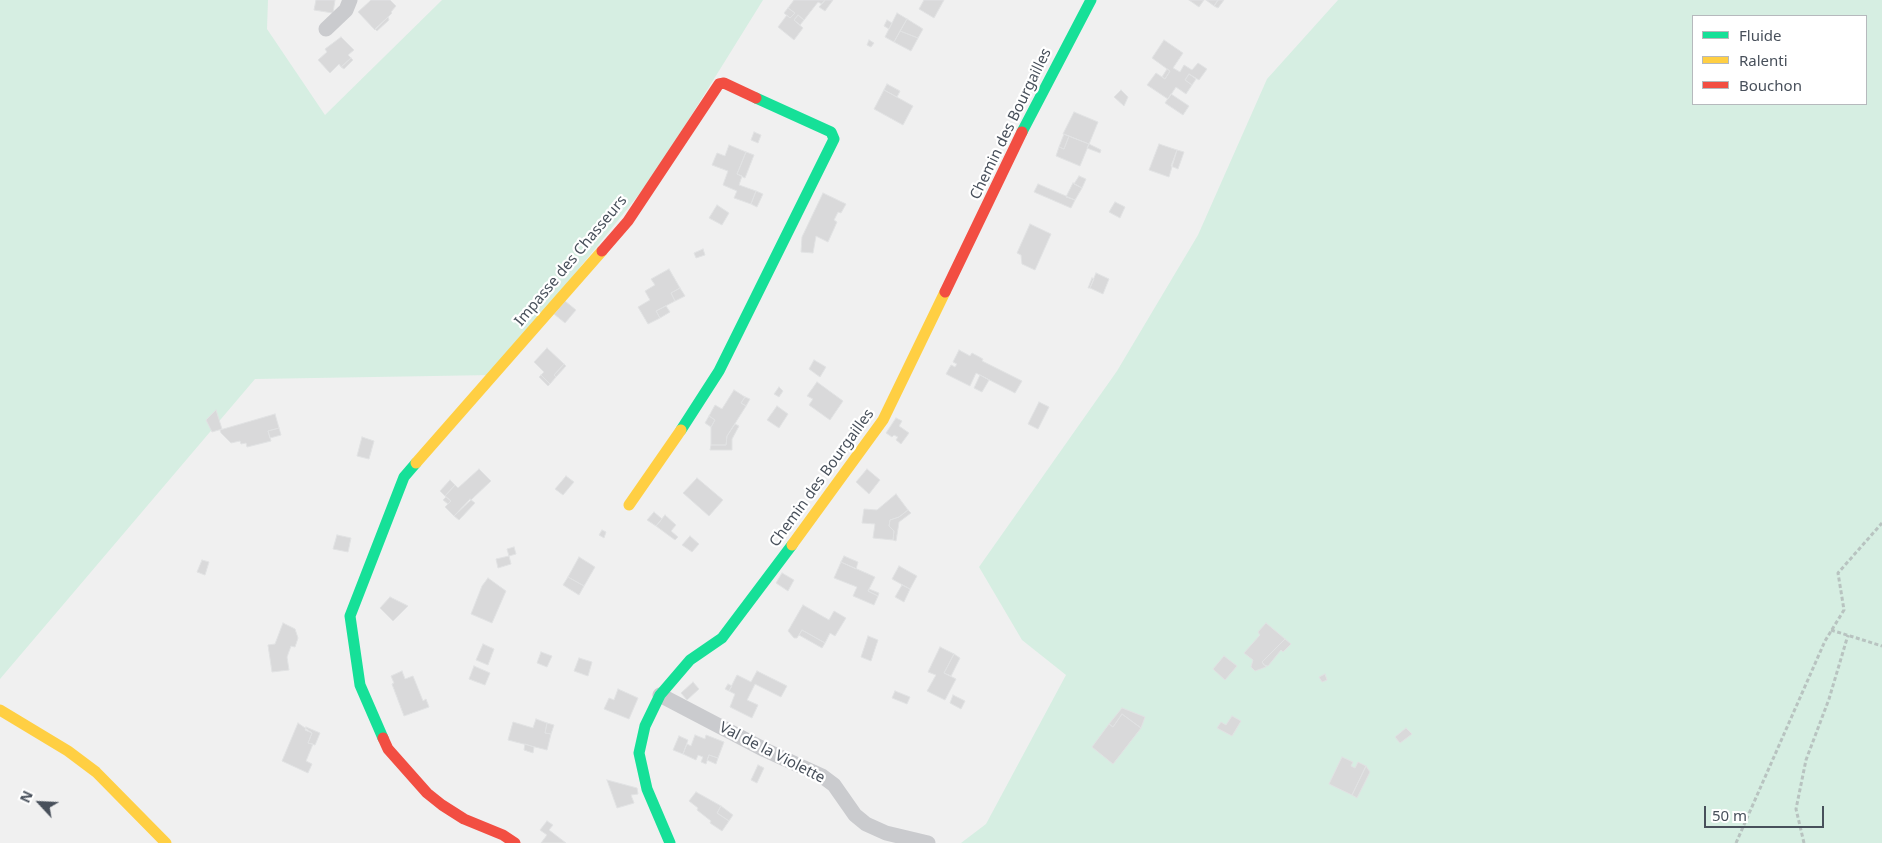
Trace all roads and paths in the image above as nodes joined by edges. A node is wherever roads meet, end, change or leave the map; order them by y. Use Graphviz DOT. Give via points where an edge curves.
graph roads {
  1 [pos="350,0"];
  2 [pos="1091,0"];
  3 [pos="326,28"];
  4 [pos="629,505"];
  5 [pos="1882,523"];
  6 [pos="1831,630"];
  7 [pos="1848,635"];
  8 [pos="1882,646"];
  9 [pos="660,695"];
  10 [pos="0,710"];
  11 [pos="45,739"];
  12 [pos="143,837"];
  13 [pos="166,843"];
  14 [pos="515,843"];
  15 [pos="670,843"];
  16 [pos="928,843"];
  17 [pos="1736,843"];
  18 [pos="1804,843"];
  1 -- 3 [label="street" via="346,10"];
  2 -- 9 [label="street, Chemin des Bourgailles" via="1048,79 883,420 739,618 722,638 690,660"];
  4 -- 14 [label="street, Impasse des Chasseurs" via="696,410 719,371 834,140 831,132 724,83 718,84 628,221 404,477 350,616 360,685 388,749 442,805"];
  5 -- 6 [label="path" via="1838,573 1844,610"];
  6 -- 7 [label="path"];
  6 -- 17 [label="path"];
  7 -- 8 [label="path"];
  7 -- 18 [label="path" via="1806,760 1796,809"];
  9 -- 15 [label="street, Chemin des Bourgailles" via="645,726 639,753 647,789"];
  9 -- 16 [label="street, Val de la Violette" via="822,776 834,785 866,824 886,833"];
  10 -- 11 [label="street"];
  11 -- 12 [label="street" via="98,786"];
  11 -- 13 [label="street" via="96,772"];
}
